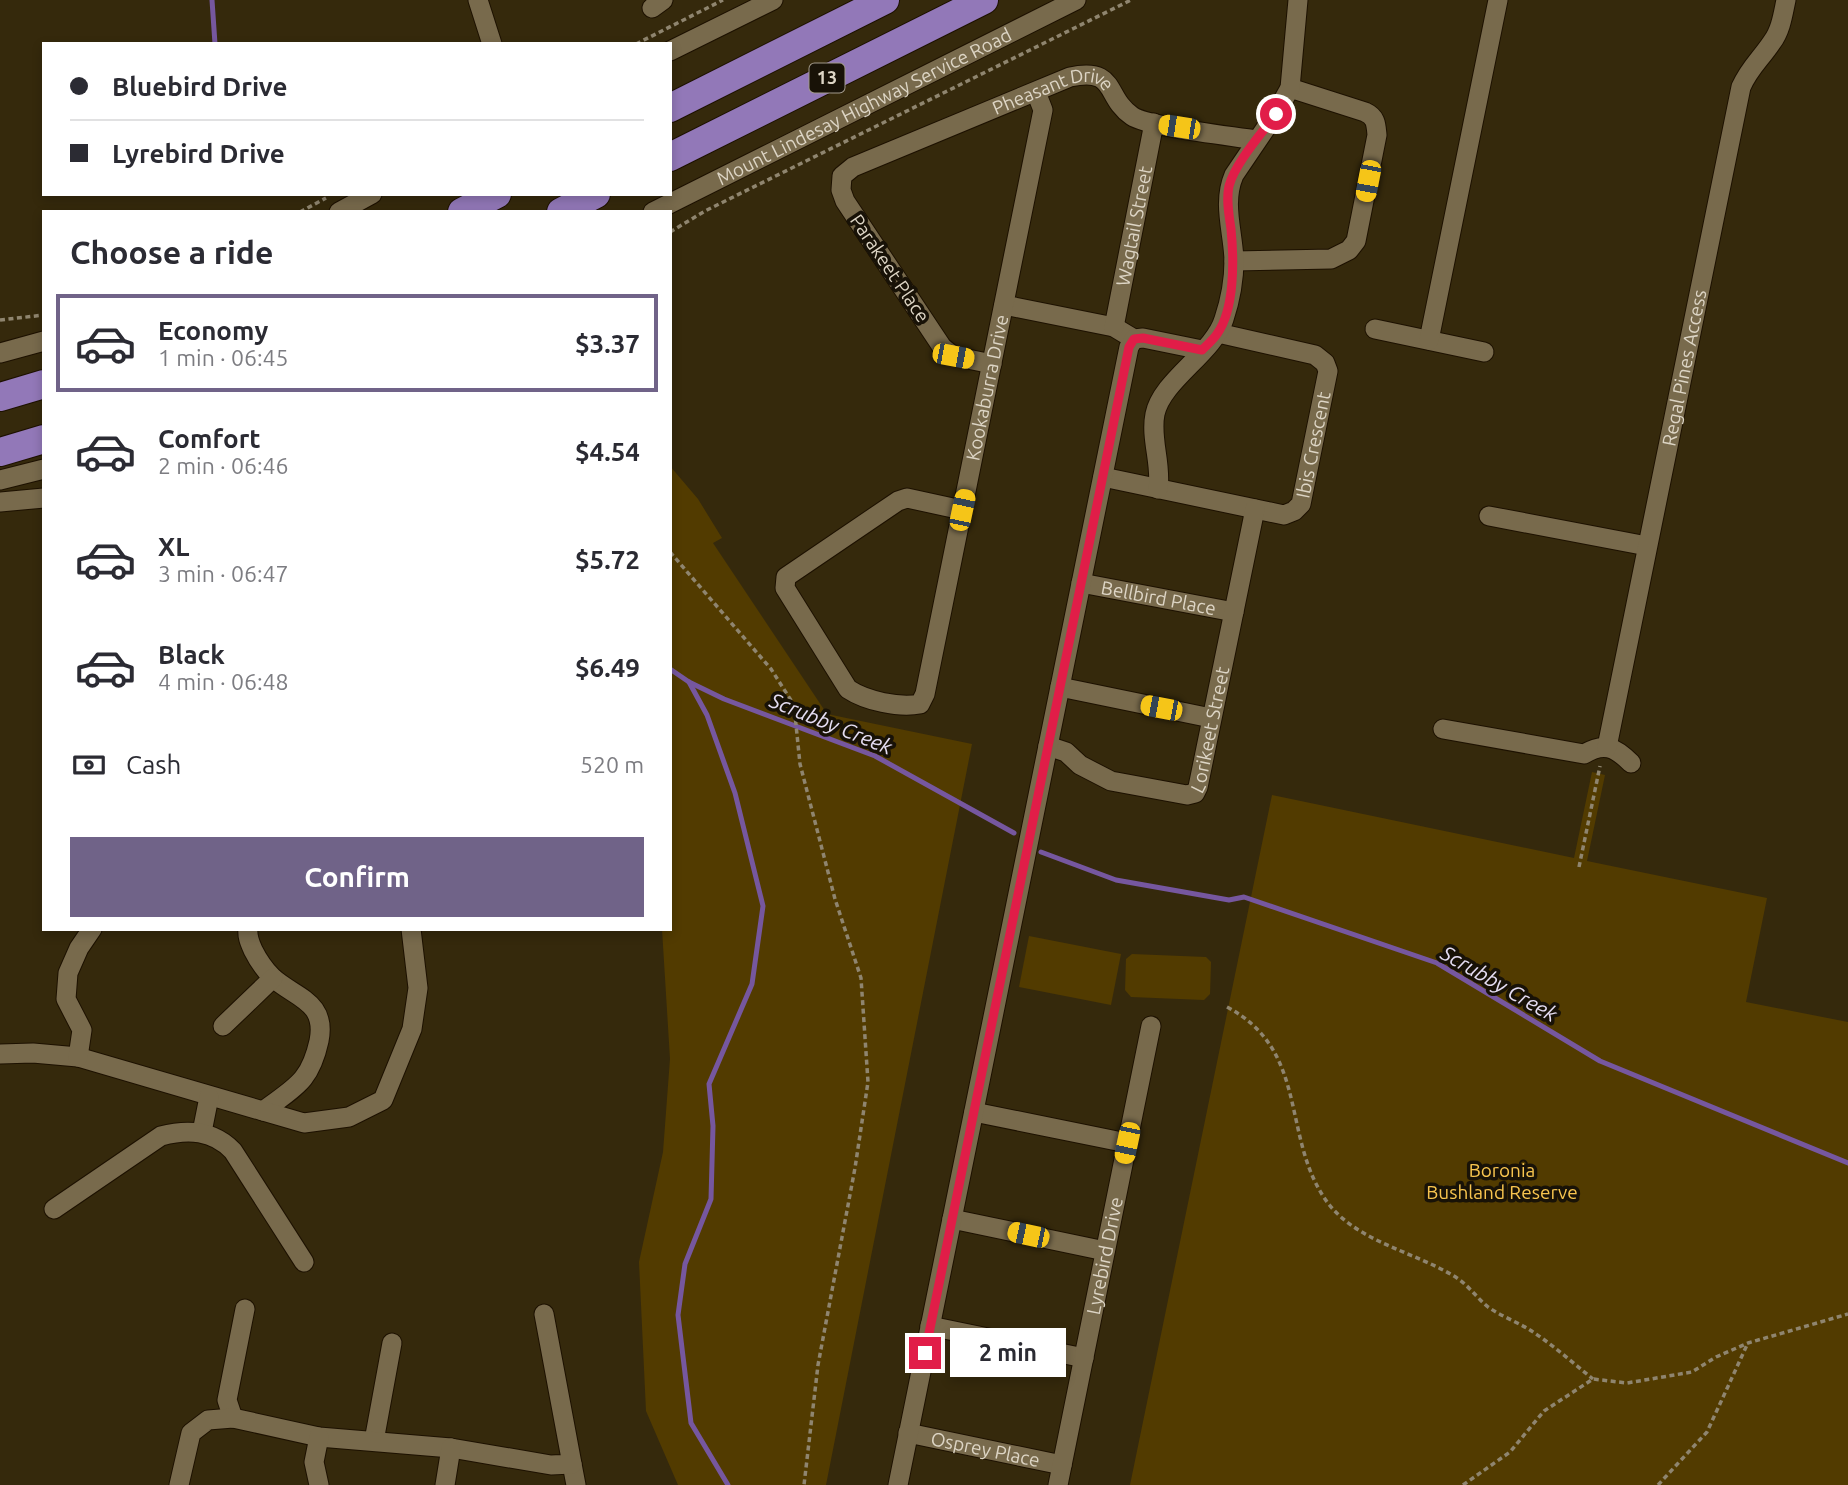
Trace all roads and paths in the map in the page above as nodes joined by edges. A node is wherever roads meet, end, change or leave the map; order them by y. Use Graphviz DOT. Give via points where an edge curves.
graph roads {
  1 [pos="478,0"];
  2 [pos="723,0"];
  3 [pos="773,0"];
  4 [pos="885,0"];
  5 [pos="984,0"];
  6 [pos="1076,0"];
  7 [pos="1131,0"];
  8 [pos="1298,0"];
  9 [pos="1497,0"];
  10 [pos="1786,0"];
  11 [pos="491,42"];
  12 [pos="640,42"];
  13 [pos="672,50"];
  14 [pos="1290,89"];
  15 [pos="1036,92"];
  16 [pos="672,107"];
  17 [pos="1154,123"];
  18 [pos="1256,140"];
  19 [pos="672,156"];
  20 [pos="842,176"];
  21 [pos="331,196"];
  22 [pos="368,196"];
  23 [pos="494,196"];
  24 [pos="592,196"];
  25 [pos="304,210"];
  26 [pos="343,210"];
  27 [pos="466,210"];
  28 [pos="565,210"];
  29 [pos="657,210"];
  30 [pos="672,231"];
  31 [pos="1234,261"];
  32 [pos="1004,305"];
  33 [pos="42,315"];
  34 [pos="0,320"];
  35 [pos="1114,327"];
  36 [pos="1375,329"];
  37 [pos="1218,333"];
  38 [pos="1134,339"];
  39 [pos="1429,341"];
  40 [pos="42,342"];
  41 [pos="1202,350"];
  42 [pos="1484,352"];
  43 [pos="0,353"];
  44 [pos="992,364"];
  45 [pos="42,385"];
  46 [pos="0,397"];
  47 [pos="42,440"];
  48 [pos="0,452"];
  49 [pos="42,470"];
  50 [pos="1103,477"];
  51 [pos="0,480"];
  52 [pos="1158,489"];
  53 [pos="42,498"];
  54 [pos="0,502"];
  55 [pos="1255,509"];
  56 [pos="962,510"];
  57 [pos="1489,516"];
  58 [pos="1647,546"];
  59 [pos="672,554"];
  60 [pos="1081,583"];
  61 [pos="1234,612"];
  62 [pos="1060,687"];
  63 [pos="1211,718"];
  64 [pos="1443,729"];
  65 [pos="1048,746"];
  66 [pos="1606,747"];
  67 [pos="1631,763"];
  68 [pos="1579,867"];
  69 [pos="91,931"];
  70 [pos="247,931"];
  71 [pos="411,931"];
  72 [pos="273,978"];
  73 [pos="1227,1007"];
  74 [pos="223,1026"];
  75 [pos="1151,1026"];
  76 [pos="0,1054"];
  77 [pos="78,1057"];
  78 [pos="209,1097"];
  79 [pos="263,1111"];
  80 [pos="974,1112"];
  81 [pos="202,1132"];
  82 [pos="1127,1143"];
  83 [pos="54,1209"];
  84 [pos="952,1219"];
  85 [pos="1105,1251"];
  86 [pos="304,1262"];
  87 [pos="245,1309"];
  88 [pos="544,1314"];
  89 [pos="1848,1314"];
  90 [pos="930,1326"];
  91 [pos="392,1343"];
  92 [pos="1748,1343"];
  93 [pos="1084,1358"];
  94 [pos="1593,1379"];
  95 [pos="233,1418"];
  96 [pos="908,1433"];
  97 [pos="319,1437"];
  98 [pos="373,1441"];
  99 [pos="452,1448"];
  100 [pos="572,1464"];
  101 [pos="1062,1465"];
  102 [pos="1476,1477"];
  103 [pos="179,1485"];
  104 [pos="319,1485"];
  105 [pos="445,1485"];
  106 [pos="576,1485"];
  107 [pos="804,1485"];
  108 [pos="898,1485"];
  109 [pos="1058,1485"];
  110 [pos="1462,1485"];
  111 [pos="1479,1485"];
  112 [pos="1658,1485"];
  1 -- 11 [label="street"];
  2 -- 12 [label="path"];
  3 -- 13 [label="street"];
  4 -- 16 [label="highway, 13"];
  5 -- 19 [label="highway, 13"];
  6 -- 29 [label="street, Mount Lindesay Highway Service Road"];
  7 -- 30 [label="path"];
  8 -- 14 [label="street"];
  9 -- 39 [label="street"];
  10 -- 58 [label="street, Regal Pines Access" via="1773,41 1749,69 1741,88"];
  14 -- 18 [label="street"];
  14 -- 31 [label="street" via="1373,116 1377,135 1356,241 1331,259"];
  15 -- 17 [label="street, Pheasant Drive" via="1070,77 1101,77 1133,117"];
  15 -- 20 [label="street, Pheasant Drive" via="853,167"];
  15 -- 32 [label="street, Kookaburra Drive" via="1043,110"];
  17 -- 18 [label="street, Pheasant Drive"];
  17 -- 35 [label="street, Wagtail Street"];
  18 -- 31 [label="street" via="1229,186"];
  20 -- 44 [label="street, Parakeet Place" via="845,201 942,347 953,356"];
  21 -- 25 [label="path"];
  22 -- 26 [label="street"];
  23 -- 27 [label="highway"];
  24 -- 28 [label="highway"];
  31 -- 37 [label="street"];
  32 -- 35 [label="street"];
  32 -- 44 [label="street, Kookaburra Drive"];
  33 -- 34 [label="path"];
  35 -- 38 [label="street"];
  36 -- 39 [label="street"];
  37 -- 41 [label="street"];
  37 -- 55 [label="street, Ibis Crescent" via="1315,355 1328,371 1301,504 1284,515"];
  38 -- 41 [label="street"];
  38 -- 50 [label="street"];
  39 -- 42 [label="street"];
  40 -- 43 [label="street"];
  41 -- 52 [label="street" via="1162,397 1155,413"];
  44 -- 56 [label="street, Kookaburra Drive"];
  45 -- 46 [label="highway"];
  47 -- 48 [label="highway"];
  49 -- 51 [label="street"];
  50 -- 52 [label="street"];
  50 -- 60 [label="street"];
  52 -- 55 [label="street"];
  53 -- 54 [label="street"];
  55 -- 61 [label="street, Lorikeet Street"];
  56 -- 56 [label="street, Kookaburra Drive" via="907,498 898,501 786,577 785,588 848,689 858,696 908,706 920,704"];
  57 -- 58 [label="street"];
  58 -- 66 [label="street, Regal Pines Access"];
  59 -- 107 [label="path" via="771,669 794,705 800,764 835,899 862,978 867,1082 818,1365"];
  60 -- 61 [label="street, Bellbird Place"];
  60 -- 62 [label="street"];
  61 -- 63 [label="street, Lorikeet Street"];
  62 -- 63 [label="street"];
  62 -- 65 [label="street"];
  63 -- 65 [label="street, Lorikeet Street" via="1198,787 1187,795 1111,781"];
  64 -- 66 [label="street" via="1584,754"];
  65 -- 80 [label="street"];
  66 -- 67 [label="street"];
  66 -- 68 [label="path"];
  69 -- 77 [label="street" via="68,974 66,999 82,1030"];
  70 -- 72 [label="street" via="257,959"];
  71 -- 79 [label="street" via="418,988 412,1029 383,1100 349,1117 304,1123"];
  72 -- 74 [label="street"];
  72 -- 79 [label="street" via="317,1010 321,1031 303,1081"];
  73 -- 94 [label="path" via="1247,1018 1283,1067 1309,1166 1323,1196 1342,1218 1372,1238 1459,1279 1488,1306 1531,1331"];
  75 -- 82 [label="street, Lyrebird Drive"];
  76 -- 77 [label="street"];
  77 -- 78 [label="street"];
  78 -- 79 [label="street"];
  78 -- 81 [label="street"];
  80 -- 82 [label="street"];
  80 -- 84 [label="street"];
  81 -- 83 [label="street" via="161,1136"];
  81 -- 86 [label="street" via="223,1140 233,1151"];
  82 -- 85 [label="street, Lyrebird Drive"];
  84 -- 85 [label="street"];
  84 -- 90 [label="street"];
  85 -- 93 [label="street, Lyrebird Drive"];
  87 -- 95 [label="street" via="227,1400"];
  88 -- 100 [label="street"];
  89 -- 92 [label="path"];
  90 -- 93 [label="street"];
  90 -- 96 [label="street"];
  91 -- 98 [label="street"];
  92 -- 94 [label="path" via="1692,1371 1627,1383"];
  92 -- 112 [label="path" via="1707,1433"];
  93 -- 101 [label="street, Lyrebird Drive"];
  94 -- 102 [label="path" via="1544,1411 1510,1452"];
  95 -- 97 [label="street"];
  95 -- 103 [label="street" via="208,1420 191,1433"];
  96 -- 101 [label="street, Osprey Place"];
  96 -- 108 [label="street"];
  97 -- 98 [label="street"];
  97 -- 104 [label="street" via="313,1462"];
  98 -- 99 [label="street"];
  99 -- 100 [label="street" via="551,1465"];
  99 -- 105 [label="street"];
  100 -- 106 [label="street"];
  101 -- 109 [label="street, Lyrebird Drive"];
  102 -- 110 [label="path"];
  102 -- 111 [label="path"];
}
